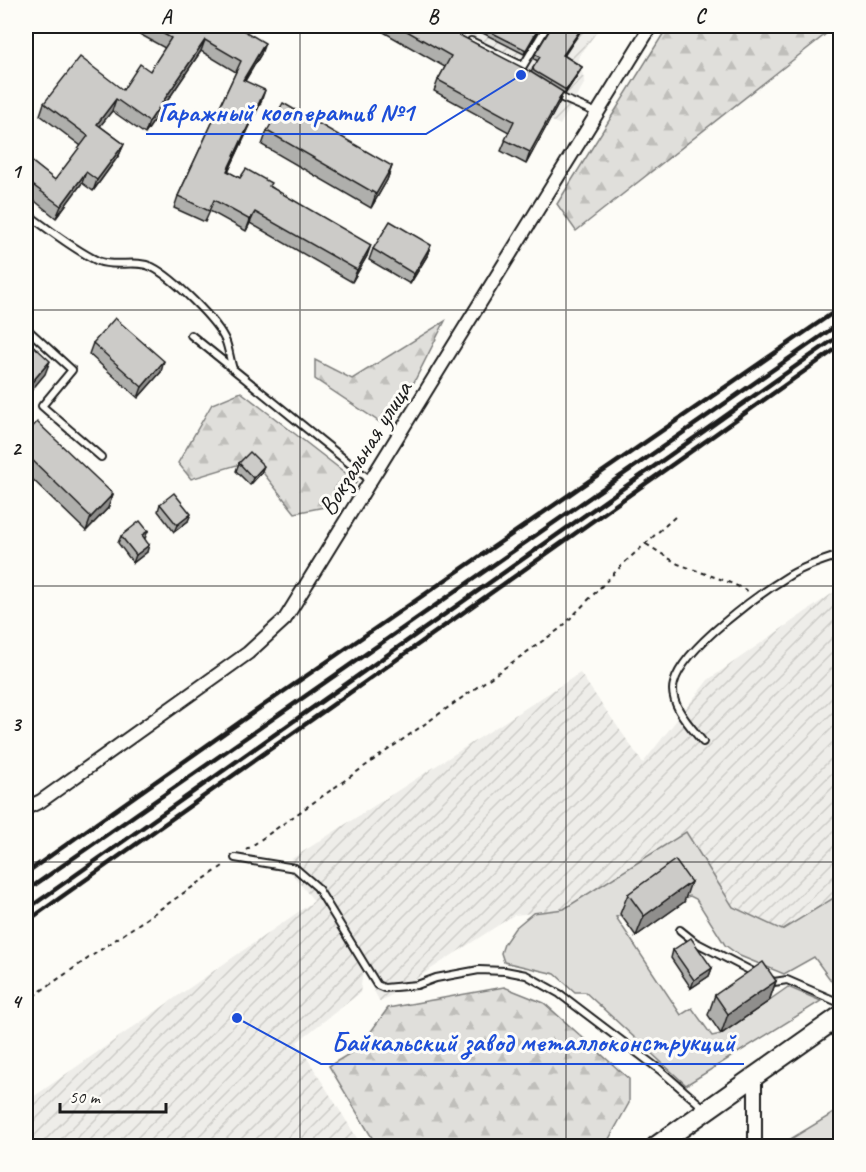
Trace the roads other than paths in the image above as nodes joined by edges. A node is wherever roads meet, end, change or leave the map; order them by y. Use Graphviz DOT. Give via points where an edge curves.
graph roads {
  1 [pos="547,26"];
  2 [pos="651,26"];
  3 [pos="463,37"];
  4 [pos="545,89"];
  5 [pos="597,113"];
  6 [pos="26,213"];
  7 [pos="26,328"];
  8 [pos="191,335"];
  9 [pos="233,369"];
  10 [pos="101,457"];
  11 [pos="371,480"];
  12 [pos="840,555"];
  13 [pos="702,742"];
  14 [pos="26,808"];
  15 [pos="235,858"];
  16 [pos="680,930"];
  17 [pos="840,1003"];
  18 [pos="840,1016"];
  19 [pos="755,1077"];
  20 [pos="707,1111"];
  21 [pos="657,1146"];
  22 [pos="755,1146"];
  1 -- 3 [label="lane" via="524,69"];
  2 -- 5 [label="street, Вокзальная улица"];
  4 -- 5 [label="lane"];
  5 -- 11 [label="street, Вокзальная улица"];
  6 -- 9 [label="lane" via="100,261 152,267 198,305 216,326"];
  7 -- 10 [label="lane" via="72,370 42,406"];
  8 -- 9 [label="lane"];
  9 -- 11 [label="lane"];
  11 -- 14 [label="street, Вокзальная улица" via="285,619 248,654"];
  12 -- 13 [label="lane" via="791,574 759,596 711,634 684,663 673,684 677,710"];
  15 -- 20 [label="lane" via="295,868 317,887 377,985 417,985 479,970 526,975 560,994"];
  16 -- 17 [label="lane" via="695,942 774,982 787,981"];
  18 -- 19 [label="main road"];
  19 -- 20 [label="main road"];
  19 -- 22 [label="street"];
  20 -- 21 [label="main road"];
}
